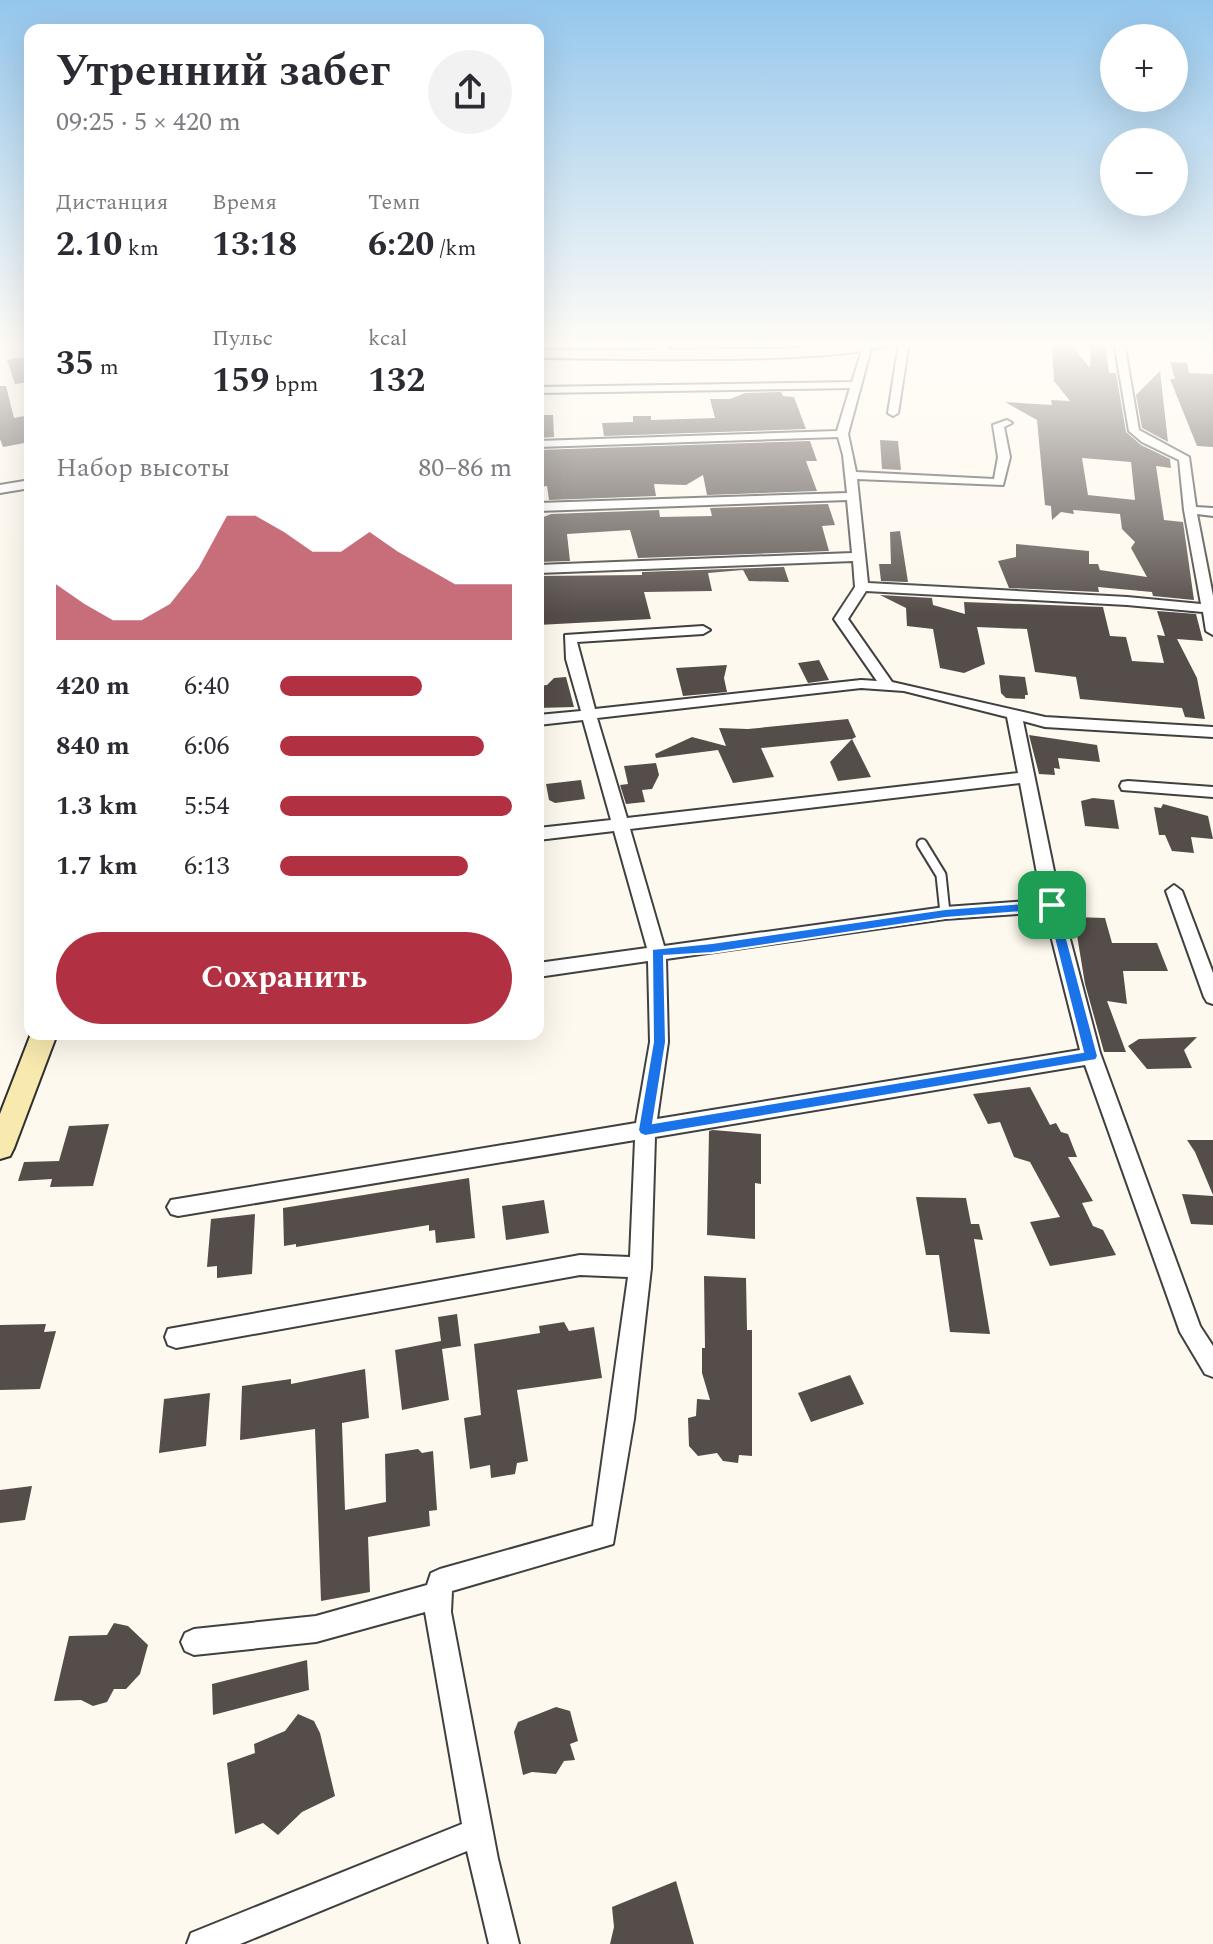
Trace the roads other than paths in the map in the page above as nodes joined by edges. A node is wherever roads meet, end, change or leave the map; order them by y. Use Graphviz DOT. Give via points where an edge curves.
graph roads {
  1 [pos="999,433"];
  2 [pos="1136,433"];
  3 [pos="842,434"];
  4 [pos="544,444"];
  5 [pos="851,475"];
  6 [pos="24,485"];
  7 [pos="0,489"];
  8 [pos="853,496"];
  9 [pos="544,507"];
  10 [pos="1190,510"];
  11 [pos="1213,512"];
  12 [pos="859,557"];
  13 [pos="544,569"];
  14 [pos="862,587"];
  15 [pos="1211,609"];
  16 [pos="703,630"];
  17 [pos="1213,631"];
  18 [pos="888,686"];
  19 [pos="589,714"];
  20 [pos="1014,714"];
  21 [pos="544,719"];
  22 [pos="1213,732"];
  23 [pos="1026,777"];
  24 [pos="1128,786"];
  25 [pos="1213,792"];
  26 [pos="619,825"];
  27 [pos="544,833"];
  28 [pos="922,844"];
  29 [pos="1174,891"];
  30 [pos="1052,905"];
  31 [pos="945,913"];
  32 [pos="657,952"];
  33 [pos="544,969"];
  34 [pos="1213,997"];
  35 [pos="42,1040"];
  36 [pos="1091,1056"];
  37 [pos="645,1130"];
  38 [pos="0,1148"];
  39 [pos="178,1207"];
  40 [pos="640,1268"];
  41 [pos="176,1337"];
  42 [pos="1213,1366"];
  43 [pos="439,1595"];
  44 [pos="194,1642"];
  45 [pos="479,1832"];
  46 [pos="202,1944"];
  47 [pos="504,1944"];
  1 -- 5 [label="street" via="1004,457 999,483"];
  2 -- 10 [label="street" via="1185,459"];
  3 -- 4 [label="street"];
  3 -- 5 [label="street"];
  5 -- 8 [label="street"];
  6 -- 7 [label="street"];
  8 -- 9 [label="street"];
  8 -- 12 [label="street"];
  10 -- 11 [label="street"];
  10 -- 15 [label="street"];
  12 -- 13 [label="street"];
  12 -- 14 [label="street"];
  14 -- 15 [label="street"];
  14 -- 18 [label="street" via="841,619"];
  15 -- 17 [label="street"];
  16 -- 19 [label="street" via="570,638"];
  18 -- 19 [label="street" via="861,684"];
  18 -- 20 [label="street"];
  19 -- 21 [label="street"];
  19 -- 26 [label="street"];
  20 -- 22 [label="street" via="1045,722"];
  20 -- 23 [label="street"];
  23 -- 26 [label="street"];
  23 -- 30 [label="street"];
  24 -- 25 [label="street"];
  26 -- 27 [label="street"];
  26 -- 32 [label="street"];
  28 -- 31 [label="lane" via="941,875"];
  29 -- 34 [label="street"];
  30 -- 31 [label="street"];
  30 -- 36 [label="street"];
  31 -- 32 [label="street"];
  32 -- 33 [label="street"];
  32 -- 37 [label="street" via="659,1042"];
  35 -- 38 [label="street"];
  36 -- 37 [label="street"];
  36 -- 42 [label="street" via="1191,1332"];
  37 -- 39 [label="street"];
  37 -- 40 [label="street"];
  40 -- 41 [label="street" via="580,1265"];
  40 -- 43 [label="street" via="604,1535 440,1582"];
  43 -- 44 [label="street" via="316,1629"];
  43 -- 45 [label="street"];
  45 -- 46 [label="street"];
  45 -- 47 [label="street"];
}
